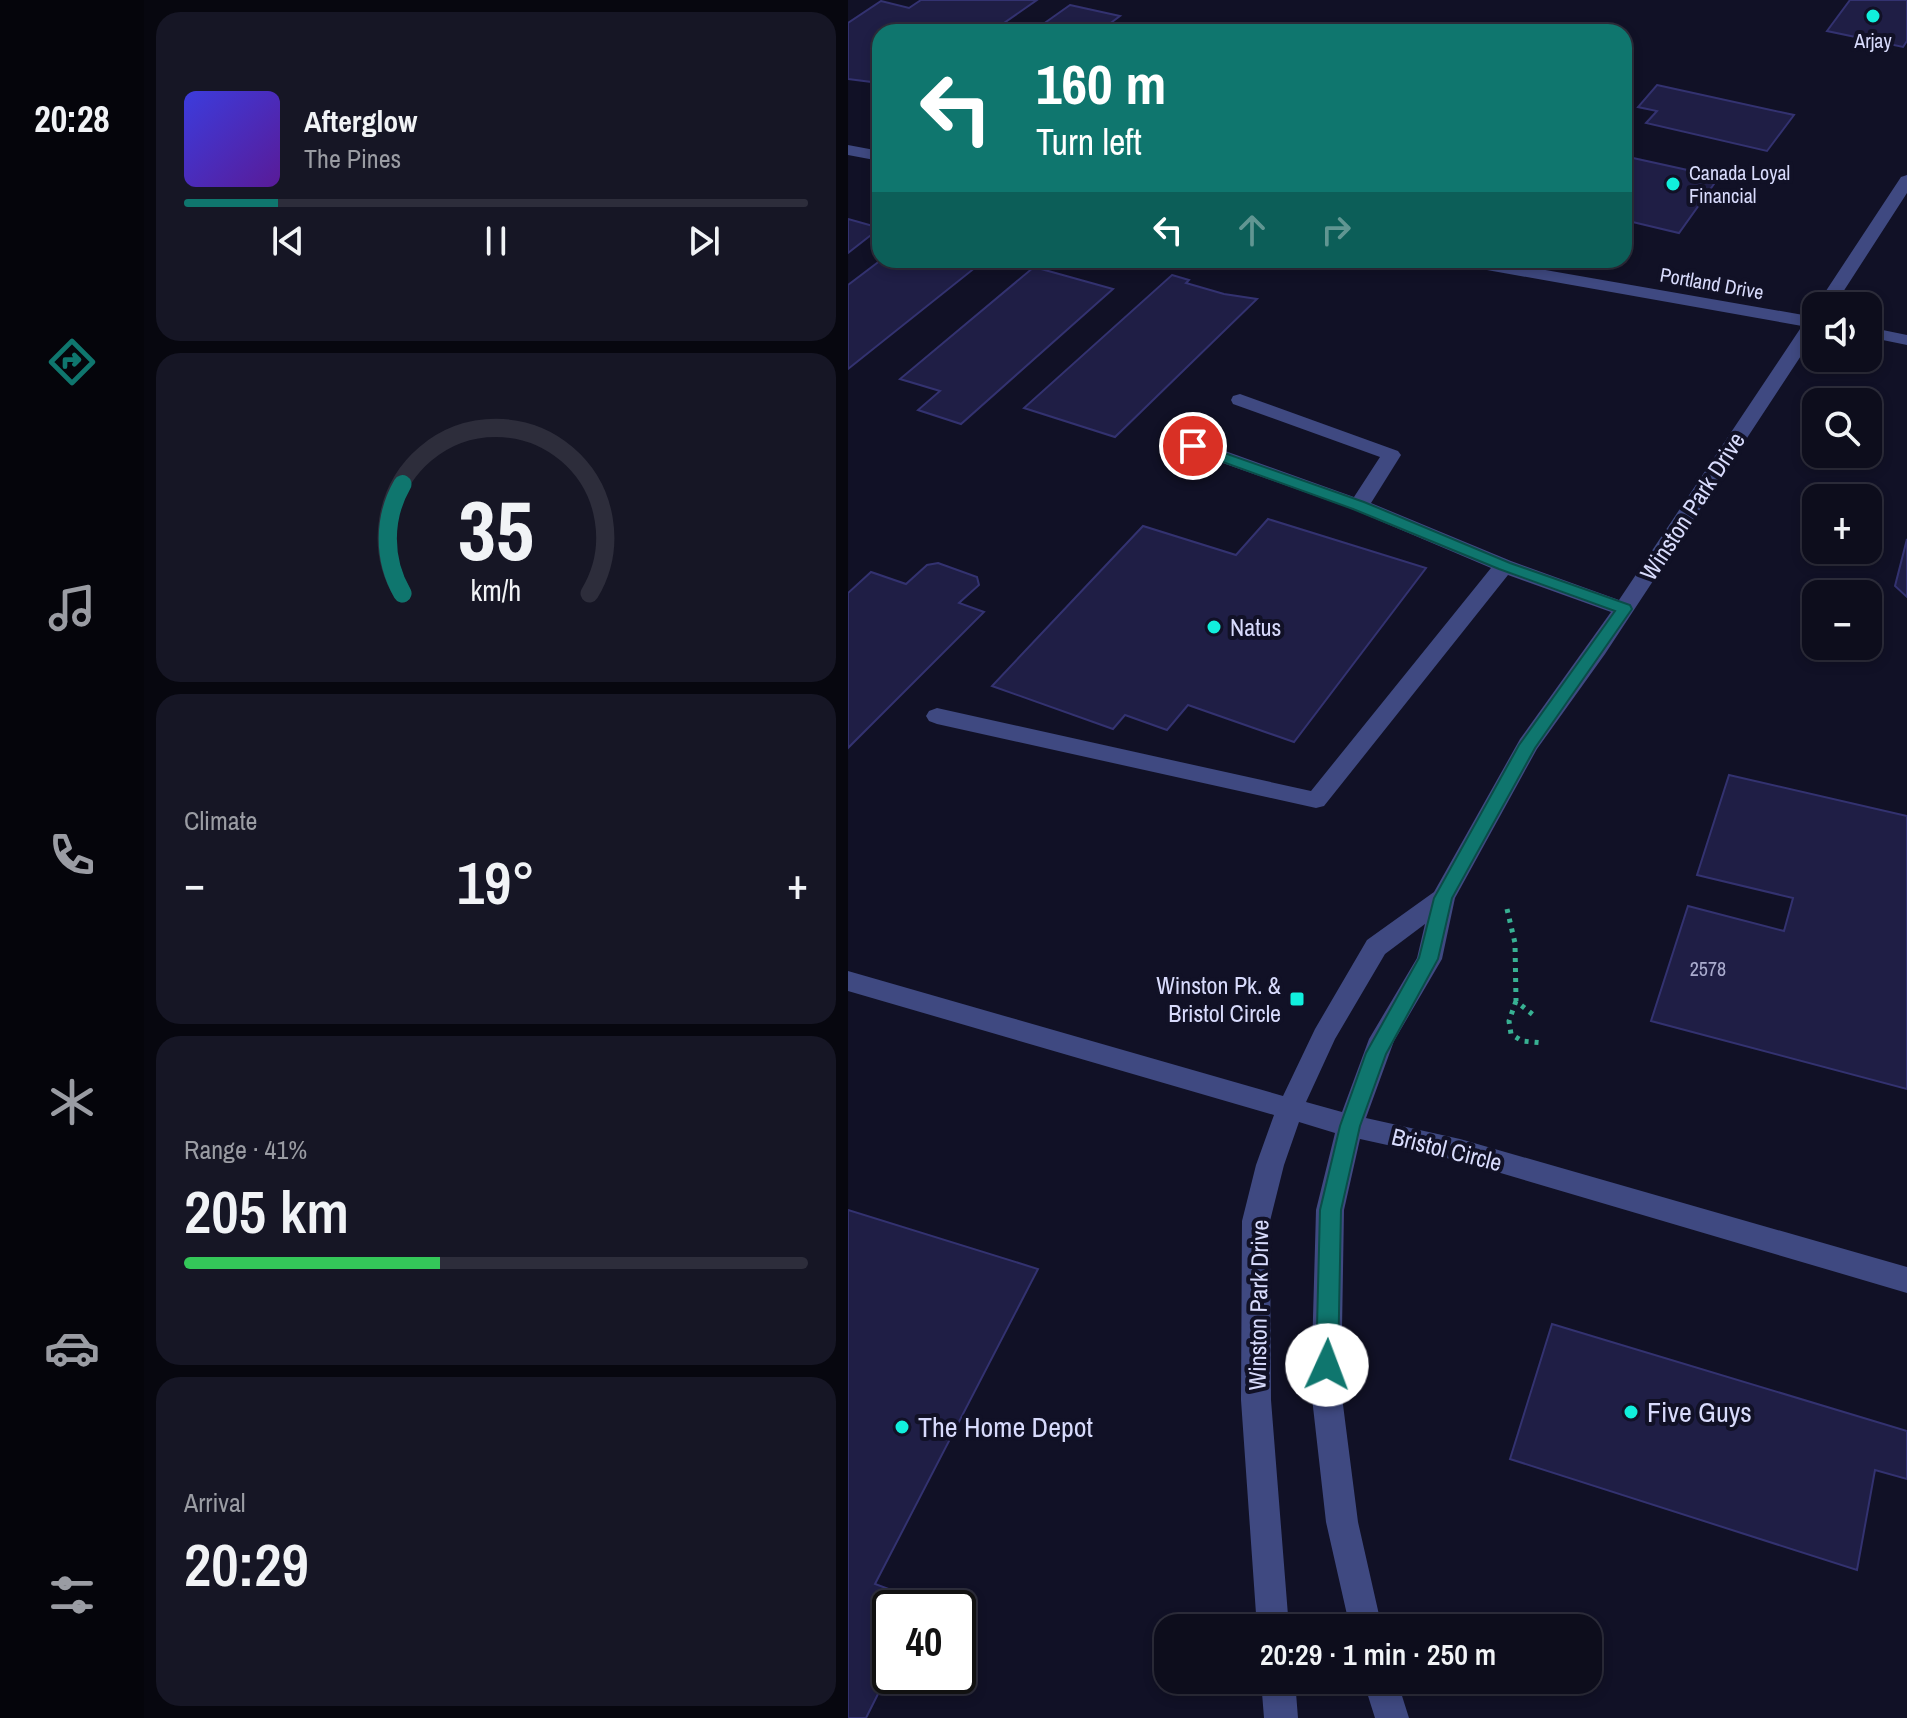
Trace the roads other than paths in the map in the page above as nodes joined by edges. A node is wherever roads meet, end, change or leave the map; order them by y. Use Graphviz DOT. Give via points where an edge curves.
graph roads {
  1 [pos="848,150"];
  2 [pos="872,154"];
  3 [pos="1907,180"];
  4 [pos="1505,268"];
  5 [pos="1834,292"];
  6 [pos="1802,320"];
  7 [pos="1882,335"];
  8 [pos="1907,340"];
  9 [pos="1802,342"];
  10 [pos="1240,400"];
  11 [pos="1193,446"];
  12 [pos="1359,505"];
  13 [pos="1504,566"];
  14 [pos="1624,609"];
  15 [pos="937,716"];
  16 [pos="1443,898"];
  17 [pos="848,981"];
  18 [pos="1290,1109"];
  19 [pos="1350,1126"];
  20 [pos="1907,1280"];
  21 [pos="1272,1614"];
  22 [pos="1363,1614"];
  23 [pos="1279,1694"];
  24 [pos="1384,1694"];
  25 [pos="1281,1718"];
  26 [pos="1392,1718"];
  1 -- 2 [label="street"];
  3 -- 5 [label="street"];
  4 -- 6 [label="street, Portland Drive"];
  7 -- 8 [label="street"];
  9 -- 14 [label="street, Winston Park Drive"];
  10 -- 12 [label="street" via="1391,455"];
  11 -- 12 [label="street"];
  12 -- 13 [label="street"];
  13 -- 14 [label="street"];
  13 -- 15 [label="street" via="1316,800"];
  14 -- 16 [label="street, Winston Park Drive" via="1528,745"];
  16 -- 18 [label="street, Winston Park Drive" via="1376,947 1324,1036"];
  16 -- 19 [label="street, Winston Park Drive" via="1429,959 1382,1039"];
  17 -- 18 [label="street, Bristol Circle"];
  18 -- 19 [label="street, Bristol Circle"];
  18 -- 21 [label="street, Winston Park Drive" via="1256,1221 1256,1400"];
  19 -- 20 [label="street, Bristol Circle" via="1460,1150"];
  19 -- 22 [label="street, Winston Park Drive" via="1330,1210 1326,1389 1342,1522"];
  23 -- 25 [label="street"];
  24 -- 26 [label="street"];
}
